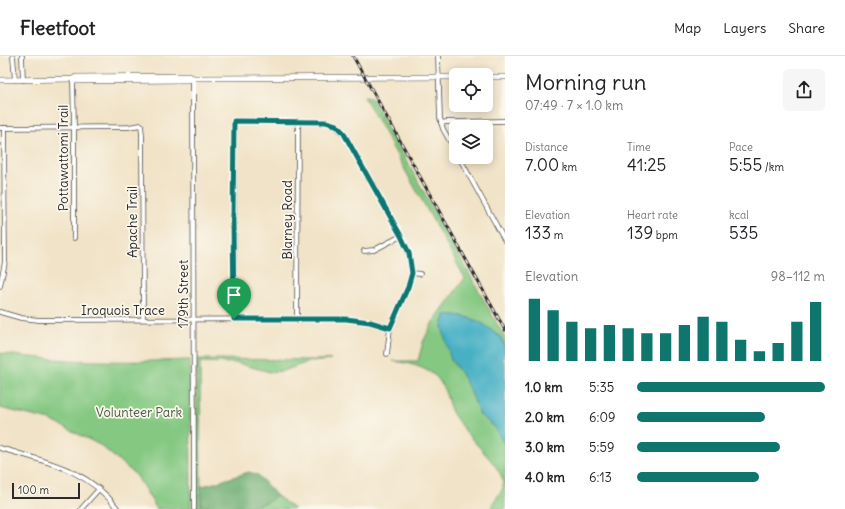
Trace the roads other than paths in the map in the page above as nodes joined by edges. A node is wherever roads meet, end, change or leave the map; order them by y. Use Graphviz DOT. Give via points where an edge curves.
graph roads {
  1 [pos="13,56"];
  2 [pos="23,56"];
  3 [pos="438,56"];
  4 [pos="439,77"];
  5 [pos="449,77"];
  6 [pos="493,77"];
  7 [pos="505,77"];
  8 [pos="192,78"];
  9 [pos="72,79"];
  10 [pos="0,80"];
  11 [pos="15,80"];
  12 [pos="23,80"];
  13 [pos="298,121"];
  14 [pos="505,121"];
  15 [pos="441,123"];
  16 [pos="74,127"];
  17 [pos="2,128"];
  18 [pos="449,138"];
  19 [pos="463,164"];
  20 [pos="401,236"];
  21 [pos="74,238"];
  22 [pos="505,241"];
  23 [pos="364,251"];
  24 [pos="412,273"];
  25 [pos="420,274"];
  26 [pos="0,286"];
  27 [pos="0,312"];
  28 [pos="193,319"];
  29 [pos="234,319"];
  30 [pos="297,319"];
  31 [pos="143,320"];
  32 [pos="390,328"];
  33 [pos="387,354"];
  34 [pos="0,448"];
  35 [pos="99,489"];
  36 [pos="81,509"];
  37 [pos="118,509"];
  38 [pos="194,509"];
  1 -- 11 [label="street"];
  2 -- 12 [label="street"];
  3 -- 4 [label="street"];
  4 -- 5 [label="street"];
  4 -- 8 [label="street"];
  4 -- 15 [label="street"];
  6 -- 7 [label="street"];
  8 -- 9 [label="street" via="189,76"];
  8 -- 28 [label="street, 179th Street"];
  9 -- 12 [label="street"];
  9 -- 16 [label="street, Pottawattomi Trail"];
  10 -- 11 [label="street"];
  11 -- 12 [label="street"];
  13 -- 20 [label="street" via="326,122 336,125 343,132"];
  13 -- 29 [label="street" via="234,121"];
  13 -- 30 [label="street, Blarney Road"];
  14 -- 15 [label="street"];
  15 -- 18 [label="street"];
  16 -- 17 [label="street"];
  16 -- 21 [label="street, Pottawattomi Trail"];
  16 -- 31 [label="street, Apache Trail" via="141,126"];
  17 -- 26 [label="street" via="5,262"];
  19 -- 22 [label="street"];
  20 -- 23 [label="street" via="374,250"];
  20 -- 24 [label="street" via="409,253"];
  24 -- 25 [label="street"];
  24 -- 32 [label="street"];
  27 -- 31 [label="street, Iroquois Trace" via="32,320"];
  28 -- 29 [label="street, Iroquois Trace"];
  28 -- 31 [label="street, Iroquois Trace"];
  28 -- 38 [label="street, 179th Street"];
  29 -- 30 [label="street, Iroquois Trace"];
  30 -- 32 [label="street, Iroquois Trace" via="346,319"];
  32 -- 33 [label="street"];
  34 -- 35 [label="street" via="57,464 83,476"];
  35 -- 36 [label="street"];
  35 -- 37 [label="street"];
}
